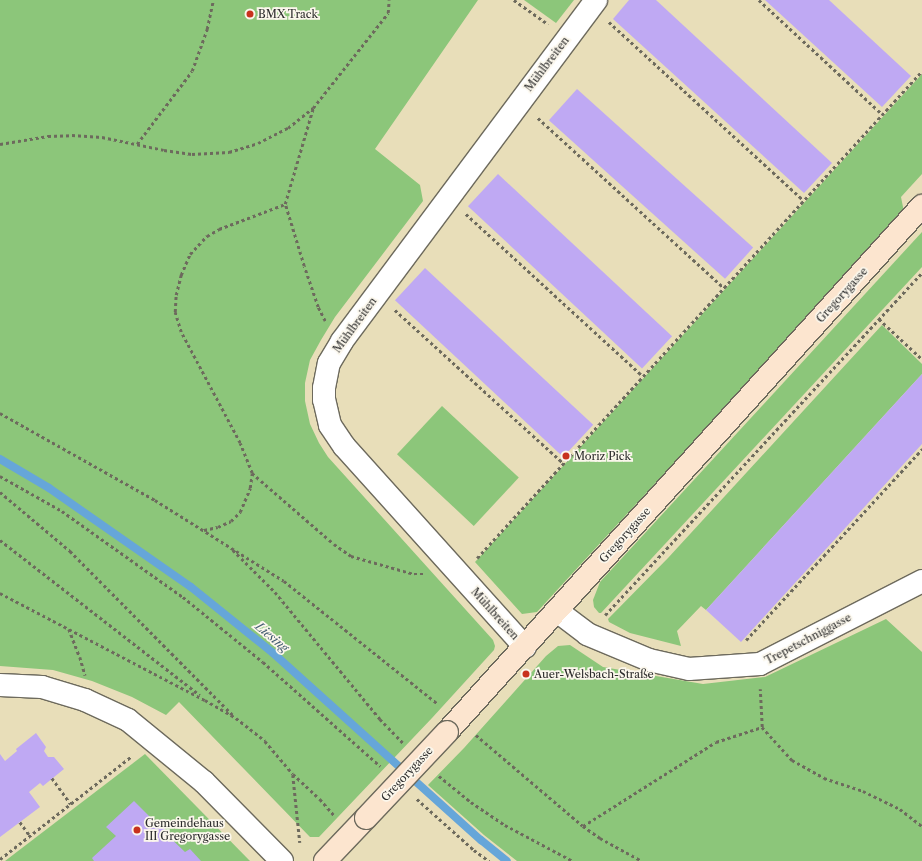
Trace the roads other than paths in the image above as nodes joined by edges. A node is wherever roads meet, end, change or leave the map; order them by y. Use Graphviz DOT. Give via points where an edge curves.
graph roads {
  1 [pos="594,3"];
  2 [pos="922,206"];
  3 [pos="922,580"];
  4 [pos="557,610"];
  5 [pos="525,647"];
  6 [pos="0,685"];
  7 [pos="282,861"];
  8 [pos="325,861"];
  1 -- 5 [label="street, Mühlbreiten" via="342,341 329,363 324,388 330,425 352,456"];
  2 -- 4 [label="street, Gregorygasse"];
  3 -- 4 [label="street, Trepetschniggasse" via="760,664 688,670 649,660 587,634"];
  4 -- 5 [label="street, Gregorygasse"];
  5 -- 8 [label="street, Gregorygasse, bridge"];
  6 -- 7 [label="street" via="42,687 85,700 128,720 204,782"];
}
